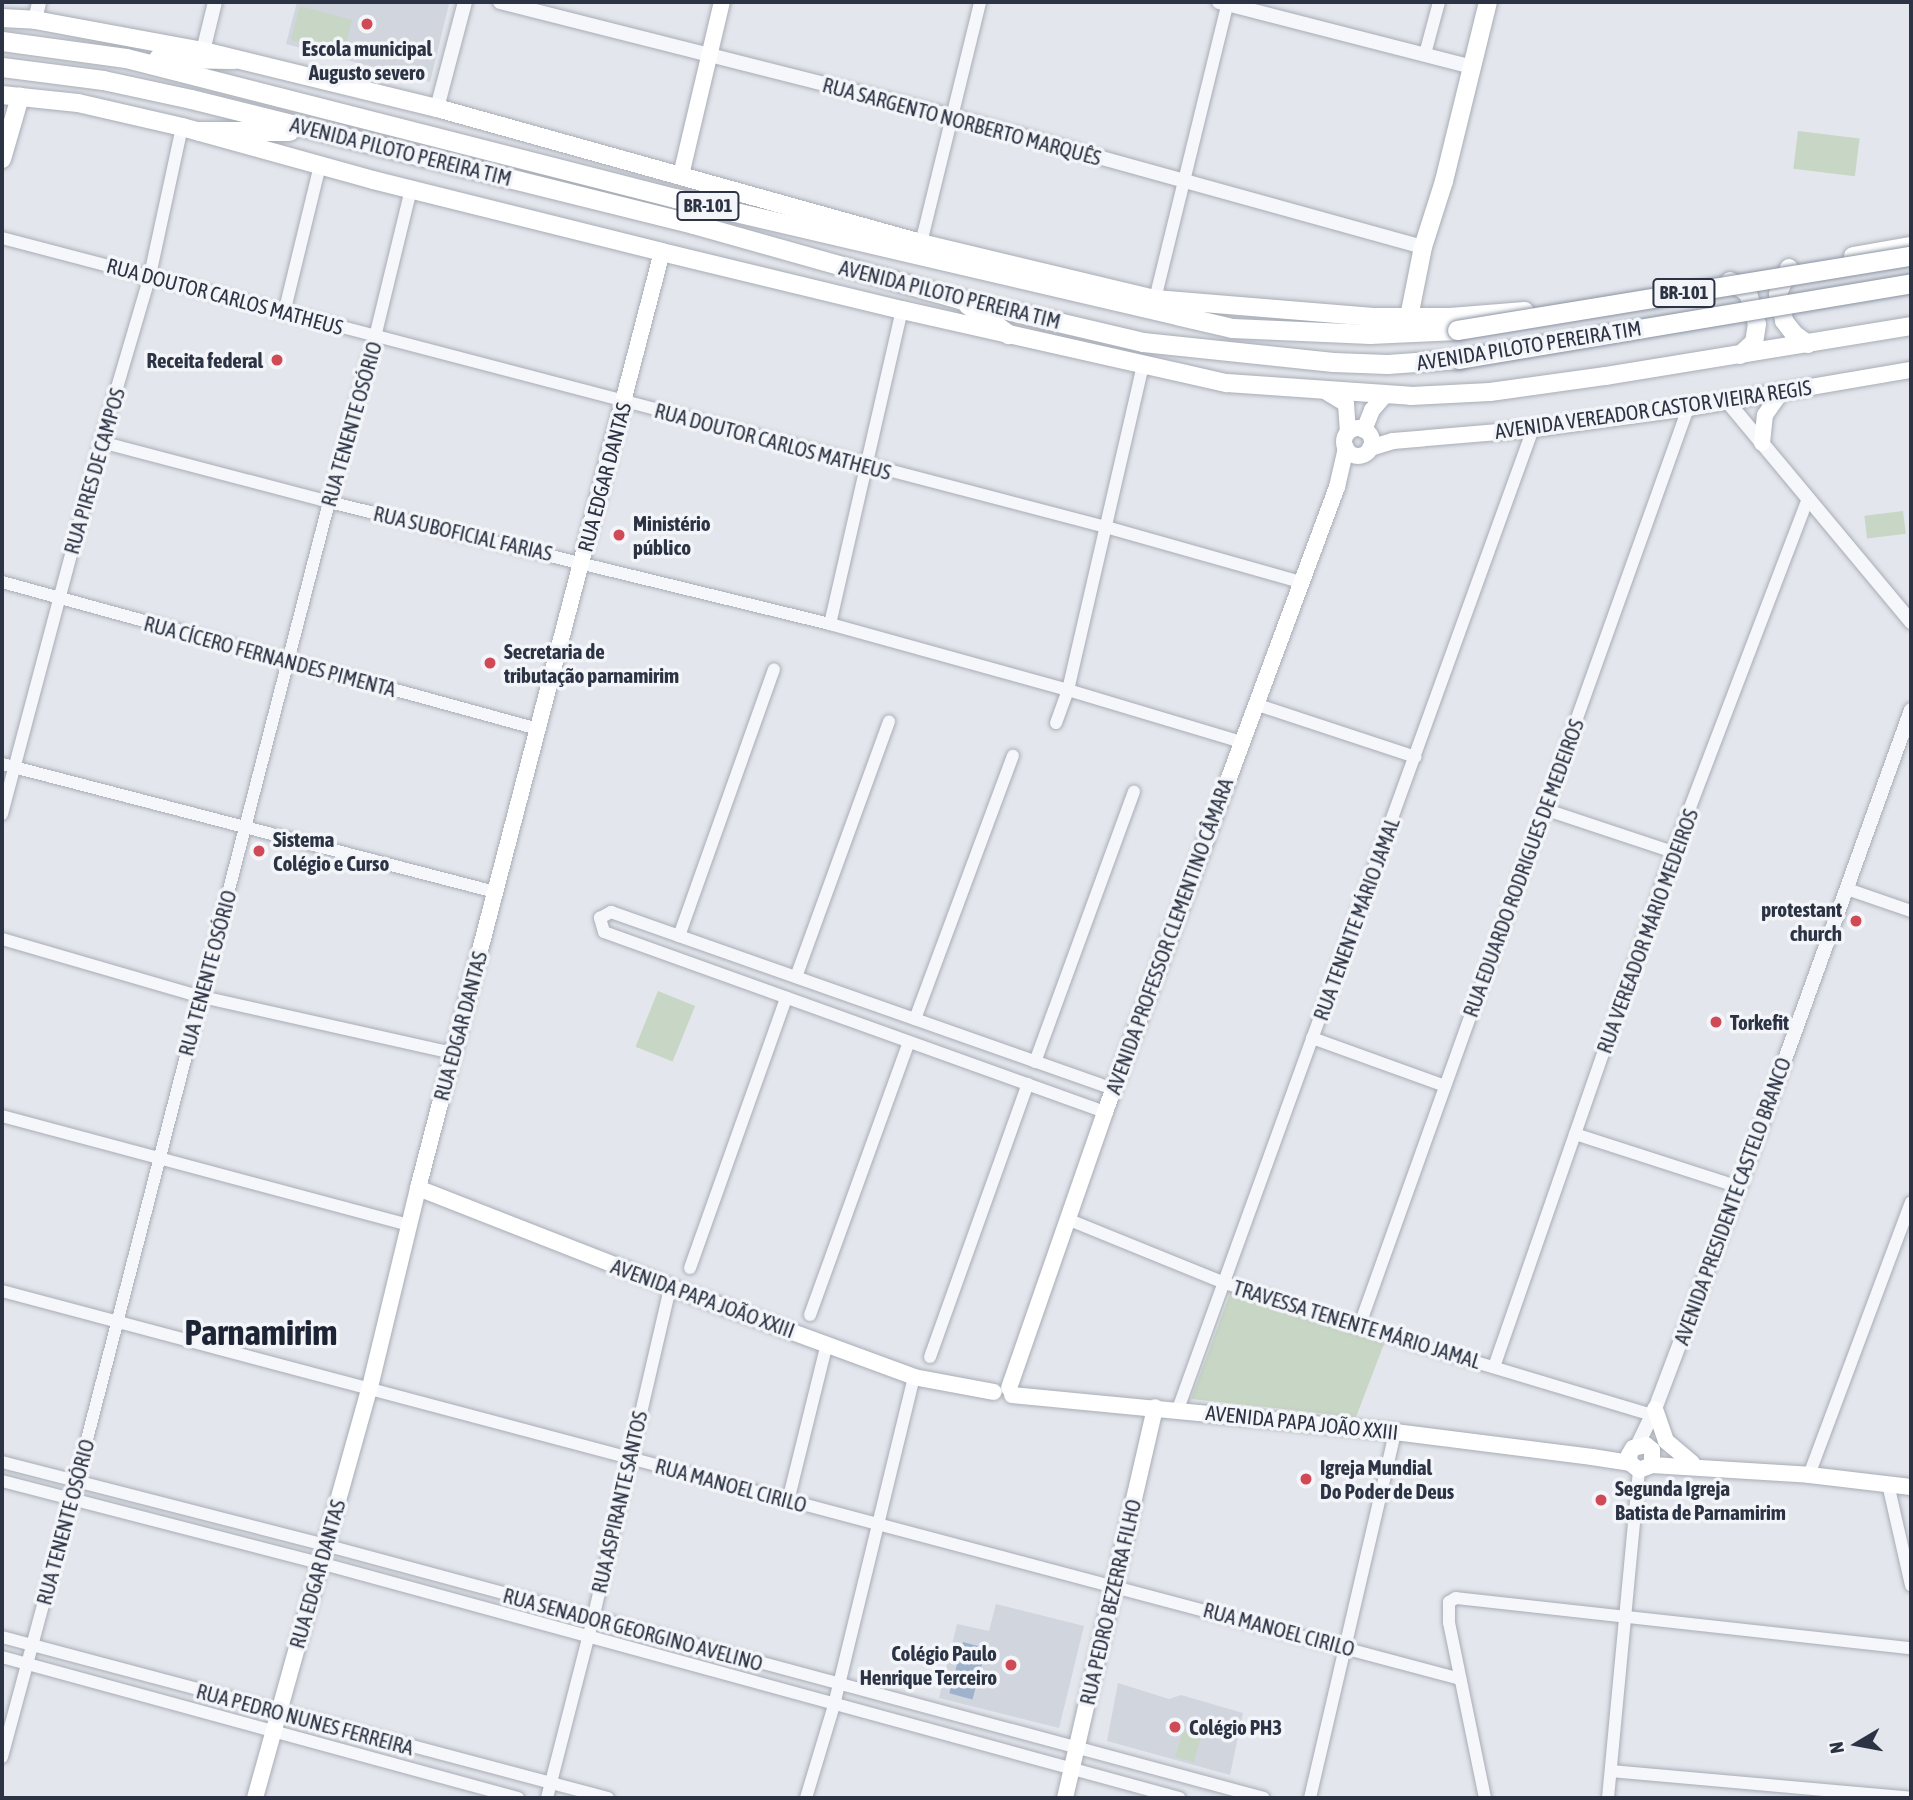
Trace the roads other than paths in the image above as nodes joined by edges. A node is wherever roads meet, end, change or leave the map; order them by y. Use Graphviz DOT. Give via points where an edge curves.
graph roads {
  1 [pos="39,2"];
  2 [pos="215,2"];
  3 [pos="465,2"];
  4 [pos="500,2"];
  5 [pos="722,2"];
  6 [pos="981,2"];
  7 [pos="1439,2"];
  8 [pos="1488,2"];
  9 [pos="1224,3"];
  10 [pos="2,18"];
  11 [pos="35,20"];
  12 [pos="2,41"];
  13 [pos="203,51"];
  14 [pos="1425,54"];
  15 [pos="709,55"];
  16 [pos="126,58"];
  17 [pos="234,59"];
  18 [pos="2,67"];
  19 [pos="1473,67"];
  20 [pos="2,96"];
  21 [pos="20,97"];
  22 [pos="437,108"];
  23 [pos="954,117"];
  24 [pos="191,129"];
  25 [pos="320,131"];
  26 [pos="2,159"];
  27 [pos="320,165"];
  28 [pos="681,175"];
  29 [pos="1186,181"];
  30 [pos="411,189"];
  31 [pos="2,237"];
  32 [pos="921,243"];
  33 [pos="1911,246"];
  34 [pos="1423,247"];
  35 [pos="662,252"];
  36 [pos="1911,256"];
  37 [pos="1789,268"];
  38 [pos="150,275"];
  39 [pos="1727,279"];
  40 [pos="1911,283"];
  41 [pos="961,299"];
  42 [pos="1156,299"];
  43 [pos="902,310"];
  44 [pos="284,313"];
  45 [pos="1409,317"];
  46 [pos="1911,326"];
  47 [pos="1008,334"];
  48 [pos="375,337"];
  49 [pos="1808,344"];
  50 [pos="1741,355"];
  51 [pos="1143,365"];
  52 [pos="1911,370"];
  53 [pos="1323,390"];
  54 [pos="1781,392"];
  55 [pos="1386,394"];
  56 [pos="625,401"];
  57 [pos="1727,401"];
  58 [pos="1688,408"];
  59 [pos="1533,429"];
  60 [pos="1360,441"];
  61 [pos="101,442"];
  62 [pos="1762,443"];
  63 [pos="868,467"];
  64 [pos="1808,498"];
  65 [pos="329,502"];
  66 [pos="1105,527"];
  67 [pos="582,561"];
  68 [pos="2,582"];
  69 [pos="1300,582"];
  70 [pos="59,599"];
  71 [pos="1907,619"];
  72 [pos="830,624"];
  73 [pos="1911,630"];
  74 [pos="288,663"];
  75 [pos="774,669"];
  76 [pos="1068,690"];
  77 [pos="1255,704"];
  78 [pos="1911,710"];
  79 [pos="889,721"];
  80 [pos="1056,723"];
  81 [pos="538,729"];
  82 [pos="1241,742"];
  83 [pos="1013,756"];
  84 [pos="1415,757"];
  85 [pos="8,765"];
  86 [pos="1134,792"];
  87 [pos="1544,809"];
  88 [pos="2,814"];
  89 [pos="245,829"];
  90 [pos="1673,852"];
  91 [pos="1847,889"];
  92 [pos="495,892"];
  93 [pos="1911,911"];
  94 [pos="631,919"];
  95 [pos="679,936"];
  96 [pos="2,939"];
  97 [pos="625,940"];
  98 [pos="748,960"];
  99 [pos="796,977"];
  100 [pos="740,981"];
  101 [pos="202,997"];
  102 [pos="786,998"];
  103 [pos="866,1002"];
  104 [pos="915,1019"];
  105 [pos="859,1024"];
  106 [pos="1312,1038"];
  107 [pos="909,1042"];
  108 [pos="989,1045"];
  109 [pos="453,1053"];
  110 [pos="1035,1062"];
  111 [pos="980,1067"];
  112 [pos="1028,1084"];
  113 [pos="1445,1086"];
  114 [pos="1113,1089"];
  115 [pos="1105,1112"];
  116 [pos="2,1116"];
  117 [pos="1575,1135"];
  118 [pos="158,1158"];
  119 [pos="1739,1187"];
  120 [pos="418,1188"];
  121 [pos="1911,1202"];
  122 [pos="1067,1219"];
  123 [pos="409,1225"];
  124 [pos="690,1268"];
  125 [pos="1222,1282"];
  126 [pos="670,1287"];
  127 [pos="2,1291"];
  128 [pos="810,1315"];
  129 [pos="116,1324"];
  130 [pos="1359,1327"];
  131 [pos="827,1343"];
  132 [pos="930,1357"];
  133 [pos="1493,1367"];
  134 [pos="914,1377"];
  135 [pos="369,1391"];
  136 [pos="1005,1391"];
  137 [pos="1155,1407"];
  138 [pos="1178,1409"];
  139 [pos="1654,1412"];
  140 [pos="1395,1432"];
  141 [pos="1642,1456"];
  142 [pos="628,1457"];
  143 [pos="2,1462"];
  144 [pos="1696,1465"];
  145 [pos="1809,1475"];
  146 [pos="2,1481"];
  147 [pos="76,1482"];
  148 [pos="1888,1484"];
  149 [pos="1911,1487"];
  150 [pos="71,1500"];
  151 [pos="788,1501"];
  152 [pos="876,1524"];
  153 [pos="324,1545"];
  154 [pos="320,1563"];
  155 [pos="1113,1585"];
  156 [pos="1911,1585"];
  157 [pos="1624,1616"];
  158 [pos="593,1619"];
  159 [pos="2,1637"];
  160 [pos="588,1637"];
  161 [pos="31,1645"];
  162 [pos="1345,1647"];
  163 [pos="1911,1648"];
  164 [pos="2,1657"];
  165 [pos="27,1663"];
  166 [pos="1460,1679"];
  167 [pos="839,1682"];
  168 [pos="834,1705"];
  169 [pos="278,1713"];
  170 [pos="273,1732"];
  171 [pos="1076,1747"];
  172 [pos="2,1754"];
  173 [pos="1071,1769"];
  174 [pos="1611,1771"];
  175 [pos="551,1783"];
  176 [pos="255,1798"];
  177 [pos="518,1798"];
  178 [pos="547,1798"];
  179 [pos="608,1798"];
  180 [pos="806,1798"];
  181 [pos="1065,1798"];
  182 [pos="1179,1798"];
  183 [pos="1264,1798"];
  184 [pos="1310,1798"];
  185 [pos="1485,1798"];
  186 [pos="1608,1798"];
  187 [pos="1911,1798"];
  1 -- 11 [label="street"];
  2 -- 13 [label="street"];
  3 -- 22 [label="street"];
  4 -- 15 [label="street, RUA SARGENTO NORBERTO MARQUÊS"];
  5 -- 15 [label="main road"];
  6 -- 23 [label="street"];
  7 -- 14 [label="street"];
  8 -- 19 [label="main road"];
  9 -- 14 [label="street"];
  9 -- 29 [label="street"];
  10 -- 11 [label="main road"];
  11 -- 13 [label="main road"];
  12 -- 16 [label="highway, AVENIDA PILOTO PEREIRA TIM / BR-101"];
  13 -- 17 [label="main road"];
  14 -- 19 [label="street"];
  15 -- 23 [label="street, RUA SARGENTO NORBERTO MARQUÊS"];
  15 -- 28 [label="main road"];
  16 -- 17 [label="highway"];
  16 -- 36 [label="highway, AVENIDA PILOTO PEREIRA TIM / BR-101, bridge" via="675,198 1233,328 1370,334 1457,330"];
  17 -- 22 [label="main road"];
  18 -- 25 [label="highway, AVENIDA PILOTO PEREIRA TIM / BR-101" via="103,80"];
  19 -- 34 [label="main road"];
  20 -- 21 [label="main road"];
  21 -- 24 [label="main road" via="78,103"];
  21 -- 26 [label="main road"];
  22 -- 28 [label="main road"];
  23 -- 29 [label="street, RUA SARGENTO NORBERTO MARQUÊS"];
  23 -- 32 [label="street"];
  24 -- 25 [label="highway"];
  24 -- 27 [label="main road"];
  24 -- 38 [label="street, RUA PIRES DE CAMPOS"];
  25 -- 41 [label="highway, AVENIDA PILOTO PEREIRA TIM / BR-101" via="692,224"];
  27 -- 30 [label="main road"];
  27 -- 44 [label="street"];
  28 -- 32 [label="main road"];
  29 -- 34 [label="street, RUA SARGENTO NORBERTO MARQUÊS"];
  29 -- 42 [label="street"];
  30 -- 35 [label="main road"];
  30 -- 48 [label="street, RUA TENENTE OSÓRIO"];
  31 -- 38 [label="street, RUA DOUTOR CARLOS MATHEUS"];
  32 -- 42 [label="main road"];
  33 -- 37 [label="main road"];
  34 -- 45 [label="main road"];
  35 -- 43 [label="main road"];
  35 -- 56 [label="main road, RUA EDGAR DANTAS"];
  37 -- 39 [label="main road"];
  37 -- 49 [label="main road" via="1778,294 1784,321"];
  38 -- 44 [label="street, RUA DOUTOR CARLOS MATHEUS"];
  38 -- 61 [label="street, RUA PIRES DE CAMPOS"];
  39 -- 45 [label="main road" via="1556,307"];
  39 -- 50 [label="main road" via="1748,293 1753,305 1754,342"];
  40 -- 41 [label="highway, AVENIDA PILOTO PEREIRA TIM / BR-101, bridge" via="1459,359 1387,364 1166,346"];
  41 -- 47 [label="highway"];
  42 -- 45 [label="main road"];
  43 -- 47 [label="main road"];
  43 -- 63 [label="street"];
  44 -- 48 [label="street, RUA DOUTOR CARLOS MATHEUS"];
  46 -- 49 [label="main road"];
  47 -- 51 [label="main road"];
  48 -- 56 [label="street, RUA DOUTOR CARLOS MATHEUS"];
  48 -- 65 [label="street, RUA TENENTE OSÓRIO"];
  49 -- 50 [label="main road"];
  50 -- 55 [label="main road" via="1490,392"];
  51 -- 53 [label="main road" via="1227,383"];
  51 -- 66 [label="street"];
  52 -- 54 [label="main road, AVENIDA VEREADOR CASTOR VIEIRA REGIS"];
  53 -- 55 [label="main road"];
  53 -- 60 [label="main road, AVENIDA PROFESSOR CLEMENTINO CÂMARA" via="1346,404"];
  54 -- 57 [label="main road, AVENIDA VEREADOR CASTOR VIEIRA REGIS"];
  54 -- 62 [label="main road" via="1765,415"];
  55 -- 60 [label="main road, AVENIDA PROFESSOR CLEMENTINO CÂMARA" via="1372,410"];
  56 -- 63 [label="street, RUA DOUTOR CARLOS MATHEUS"];
  56 -- 67 [label="main road, RUA EDGAR DANTAS"];
  57 -- 58 [label="main road, AVENIDA VEREADOR CASTOR VIEIRA REGIS"];
  57 -- 62 [label="street"];
  58 -- 59 [label="main road, AVENIDA VEREADOR CASTOR VIEIRA REGIS"];
  58 -- 87 [label="street, RUA EDUARDO RODRIGUES DE MEDEIROS"];
  59 -- 60 [label="main road, AVENIDA VEREADOR CASTOR VIEIRA REGIS"];
  59 -- 84 [label="street, RUA TENENTE MÁRIO JAMAL"];
  60 -- 69 [label="main road, AVENIDA PROFESSOR CLEMENTINO CÂMARA"];
  61 -- 65 [label="street, RUA SUBOFICIAL FARIAS"];
  61 -- 70 [label="street, RUA PIRES DE CAMPOS"];
  62 -- 64 [label="street"];
  63 -- 66 [label="street, RUA DOUTOR CARLOS MATHEUS"];
  63 -- 72 [label="street"];
  64 -- 71 [label="street"];
  64 -- 90 [label="street, RUA VEREADOR MÁRIO MEDEIROS"];
  65 -- 67 [label="street, RUA SUBOFICIAL FARIAS"];
  65 -- 74 [label="street, RUA TENENTE OSÓRIO"];
  66 -- 69 [label="street, RUA DOUTOR CARLOS MATHEUS"];
  66 -- 76 [label="street"];
  67 -- 72 [label="street, RUA SUBOFICIAL FARIAS"];
  67 -- 81 [label="main road, RUA EDGAR DANTAS"];
  68 -- 70 [label="street, RUA CÍCERO FERNANDES PIMENTA"];
  69 -- 77 [label="main road, AVENIDA PROFESSOR CLEMENTINO CÂMARA"];
  70 -- 74 [label="street, RUA CÍCERO FERNANDES PIMENTA"];
  70 -- 85 [label="street, RUA PIRES DE CAMPOS"];
  71 -- 73 [label="street"];
  72 -- 76 [label="street, RUA SUBOFICIAL FARIAS"];
  74 -- 81 [label="street, RUA CÍCERO FERNANDES PIMENTA"];
  74 -- 89 [label="street, RUA TENENTE OSÓRIO"];
  75 -- 95 [label="street"];
  76 -- 80 [label="street"];
  76 -- 82 [label="street, RUA SUBOFICIAL FARIAS"];
  77 -- 82 [label="main road, AVENIDA PROFESSOR CLEMENTINO CÂMARA"];
  77 -- 84 [label="street"];
  78 -- 91 [label="street, AVENIDA PRESIDENTE CASTELO BRANCO"];
  79 -- 99 [label="street"];
  81 -- 92 [label="main road, RUA EDGAR DANTAS"];
  82 -- 114 [label="main road, AVENIDA PROFESSOR CLEMENTINO CÂMARA"];
  83 -- 104 [label="street"];
  84 -- 106 [label="street, RUA TENENTE MÁRIO JAMAL"];
  85 -- 88 [label="street, RUA PIRES DE CAMPOS"];
  85 -- 89 [label="street"];
  86 -- 110 [label="street"];
  87 -- 90 [label="street"];
  87 -- 113 [label="street, RUA EDUARDO RODRIGUES DE MEDEIROS"];
  89 -- 92 [label="street"];
  89 -- 101 [label="street, RUA TENENTE OSÓRIO"];
  90 -- 117 [label="street, RUA VEREADOR MÁRIO MEDEIROS"];
  91 -- 93 [label="street"];
  91 -- 119 [label="street, AVENIDA PRESIDENTE CASTELO BRANCO"];
  92 -- 109 [label="main road, RUA EDGAR DANTAS"];
  94 -- 95 [label="street"];
  94 -- 97 [label="street"];
  94 -- 97 [label="street" via="611,912 600,918 604,932"];
  95 -- 98 [label="street"];
  96 -- 101 [label="street"];
  97 -- 100 [label="street"];
  98 -- 99 [label="street"];
  98 -- 100 [label="street"];
  99 -- 103 [label="street"];
  100 -- 102 [label="street"];
  101 -- 109 [label="street"];
  101 -- 118 [label="street, RUA TENENTE OSÓRIO"];
  102 -- 105 [label="street"];
  102 -- 124 [label="street"];
  103 -- 104 [label="street"];
  103 -- 105 [label="street"];
  104 -- 108 [label="street"];
  105 -- 107 [label="street"];
  106 -- 113 [label="street"];
  106 -- 125 [label="street, RUA TENENTE MÁRIO JAMAL"];
  107 -- 111 [label="street"];
  107 -- 128 [label="street"];
  108 -- 110 [label="street"];
  108 -- 111 [label="street"];
  109 -- 120 [label="main road, RUA EDGAR DANTAS"];
  110 -- 114 [label="street"];
  111 -- 112 [label="street"];
  112 -- 115 [label="street"];
  112 -- 132 [label="street"];
  113 -- 130 [label="street, RUA EDUARDO RODRIGUES DE MEDEIROS"];
  114 -- 115 [label="main road, AVENIDA PROFESSOR CLEMENTINO CÂMARA"];
  115 -- 122 [label="main road, AVENIDA PROFESSOR CLEMENTINO CÂMARA"];
  116 -- 118 [label="street"];
  117 -- 119 [label="street"];
  117 -- 133 [label="street, RUA VEREADOR MÁRIO MEDEIROS"];
  118 -- 123 [label="street"];
  118 -- 129 [label="street, RUA TENENTE OSÓRIO"];
  119 -- 139 [label="street, AVENIDA PRESIDENTE CASTELO BRANCO"];
  120 -- 123 [label="main road, RUA EDGAR DANTAS"];
  120 -- 126 [label="main road, AVENIDA PAPA JOÃO XXIII"];
  121 -- 145 [label="street"];
  122 -- 125 [label="street, TRAVESSA TENENTE MÁRIO JAMAL"];
  122 -- 136 [label="main road, AVENIDA PROFESSOR CLEMENTINO CÂMARA"];
  123 -- 135 [label="main road, RUA EDGAR DANTAS"];
  125 -- 130 [label="street, TRAVESSA TENENTE MÁRIO JAMAL"];
  125 -- 138 [label="street, RUA TENENTE MÁRIO JAMAL"];
  126 -- 131 [label="main road, AVENIDA PAPA JOÃO XXIII"];
  126 -- 142 [label="street, RUA ASPIRANTE SANTOS"];
  127 -- 129 [label="street, RUA MANOEL CIRILO"];
  129 -- 135 [label="street, RUA MANOEL CIRILO"];
  129 -- 147 [label="street, RUA TENENTE OSÓRIO"];
  130 -- 133 [label="street, TRAVESSA TENENTE MÁRIO JAMAL"];
  131 -- 134 [label="main road, AVENIDA PAPA JOÃO XXIII"];
  131 -- 151 [label="street"];
  133 -- 139 [label="street, TRAVESSA TENENTE MÁRIO JAMAL"];
  134 -- 136 [label="main road, AVENIDA PAPA JOÃO XXIII"];
  134 -- 152 [label="street"];
  135 -- 142 [label="street, RUA MANOEL CIRILO"];
  135 -- 153 [label="main road, RUA EDGAR DANTAS"];
  136 -- 137 [label="main road, AVENIDA PAPA JOÃO XXIII"];
  137 -- 138 [label="main road, AVENIDA PAPA JOÃO XXIII"];
  137 -- 155 [label="main road, RUA PEDRO BEZERRA FILHO"];
  138 -- 140 [label="main road, AVENIDA PAPA JOÃO XXIII"];
  139 -- 141 [label="street, AVENIDA PRESIDENTE CASTELO BRANCO"];
  139 -- 144 [label="main road" via="1666,1441"];
  140 -- 141 [label="main road, AVENIDA PAPA JOÃO XXIII" via="1592,1457"];
  140 -- 162 [label="street"];
  141 -- 144 [label="main road, AVENIDA PAPA JOÃO XXIII"];
  141 -- 157 [label="street"];
  142 -- 151 [label="street, RUA MANOEL CIRILO"];
  142 -- 158 [label="street, RUA ASPIRANTE SANTOS"];
  143 -- 147 [label="street, RUA SENADOR GEORGINO AVELINO"];
  144 -- 145 [label="main road, AVENIDA PAPA JOÃO XXIII"];
  145 -- 148 [label="main road, AVENIDA PAPA JOÃO XXIII"];
  146 -- 150 [label="street, RUA SENADOR GEORGINO AVELINO"];
  147 -- 150 [label="street, RUA TENENTE OSÓRIO"];
  147 -- 153 [label="street, RUA SENADOR GEORGINO AVELINO"];
  148 -- 149 [label="main road, AVENIDA PAPA JOÃO XXIII"];
  148 -- 156 [label="street"];
  150 -- 154 [label="street, RUA SENADOR GEORGINO AVELINO"];
  150 -- 161 [label="street, RUA TENENTE OSÓRIO"];
  151 -- 152 [label="street, RUA MANOEL CIRILO"];
  152 -- 155 [label="street, RUA MANOEL CIRILO"];
  152 -- 167 [label="street"];
  153 -- 154 [label="main road, RUA EDGAR DANTAS"];
  153 -- 158 [label="street, RUA SENADOR GEORGINO AVELINO"];
  154 -- 160 [label="street, RUA SENADOR GEORGINO AVELINO"];
  154 -- 169 [label="main road, RUA EDGAR DANTAS"];
  155 -- 162 [label="street, RUA MANOEL CIRILO"];
  155 -- 171 [label="main road, RUA PEDRO BEZERRA FILHO"];
  157 -- 163 [label="street"];
  157 -- 166 [label="street" via="1456,1598 1447,1611"];
  157 -- 174 [label="street"];
  158 -- 160 [label="street, RUA ASPIRANTE SANTOS"];
  158 -- 167 [label="street, RUA SENADOR GEORGINO AVELINO"];
  159 -- 161 [label="street, RUA PEDRO NUNES FERREIRA"];
  160 -- 168 [label="street, RUA SENADOR GEORGINO AVELINO"];
  160 -- 175 [label="street, RUA ASPIRANTE SANTOS"];
  161 -- 165 [label="street, RUA TENENTE OSÓRIO"];
  161 -- 169 [label="street, RUA PEDRO NUNES FERREIRA"];
  162 -- 166 [label="street, RUA MANOEL CIRILO"];
  162 -- 184 [label="street"];
  164 -- 165 [label="street, RUA PEDRO NUNES FERREIRA"];
  165 -- 170 [label="street, RUA PEDRO NUNES FERREIRA"];
  165 -- 172 [label="street, RUA TENENTE OSÓRIO"];
  166 -- 185 [label="street"];
  167 -- 168 [label="street"];
  167 -- 171 [label="street, RUA SENADOR GEORGINO AVELINO"];
  168 -- 173 [label="street, RUA SENADOR GEORGINO AVELINO"];
  168 -- 180 [label="street"];
  169 -- 170 [label="main road, RUA EDGAR DANTAS"];
  169 -- 175 [label="street, RUA PEDRO NUNES FERREIRA"];
  170 -- 176 [label="main road, RUA EDGAR DANTAS"];
  170 -- 177 [label="street, RUA PEDRO NUNES FERREIRA"];
  171 -- 173 [label="main road, RUA PEDRO BEZERRA FILHO"];
  171 -- 183 [label="street, RUA SENADOR GEORGINO AVELINO"];
  173 -- 181 [label="main road, RUA PEDRO BEZERRA FILHO"];
  173 -- 182 [label="street, RUA SENADOR GEORGINO AVELINO"];
  174 -- 186 [label="street"];
  174 -- 187 [label="street"];
  175 -- 178 [label="street, RUA ASPIRANTE SANTOS"];
  175 -- 179 [label="street, RUA PEDRO NUNES FERREIRA"];
}
